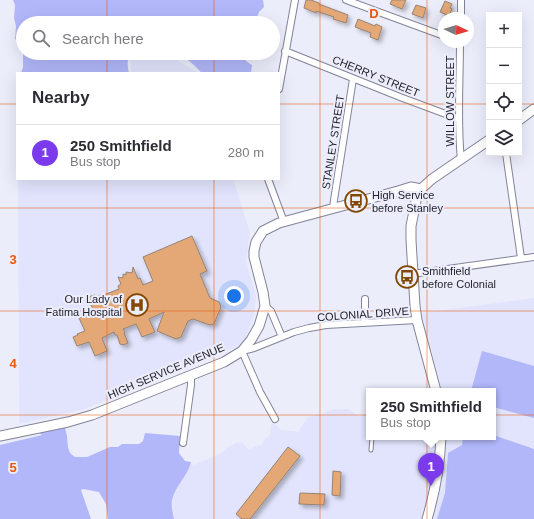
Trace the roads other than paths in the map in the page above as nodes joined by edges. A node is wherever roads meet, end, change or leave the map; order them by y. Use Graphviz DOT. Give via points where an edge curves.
graph roads {
  1 [pos="295,0"];
  2 [pos="346,0"];
  3 [pos="461,0"];
  4 [pos="461,12"];
  5 [pos="438,34"];
  6 [pos="460,48"];
  7 [pos="286,51"];
  8 [pos="353,78"];
  9 [pos="280,84"];
  10 [pos="534,109"];
  11 [pos="522,118"];
  12 [pos="459,119"];
  13 [pos="486,142"];
  14 [pos="506,156"];
  15 [pos="461,160"];
  16 [pos="268,180"];
  17 [pos="421,189"];
  18 [pos="333,208"];
  19 [pos="284,222"];
  20 [pos="534,256"];
  21 [pos="521,258"];
  22 [pos="412,274"];
  23 [pos="365,299"];
  24 [pos="264,306"];
  25 [pos="417,320"];
  26 [pos="365,323"];
  27 [pos="282,336"];
  28 [pos="242,351"];
  29 [pos="191,376"];
  30 [pos="435,388"];
  31 [pos="275,419"];
  32 [pos="0,436"];
  33 [pos="372,440"];
  34 [pos="441,440"];
  35 [pos="183,443"];
  36 [pos="371,450"];
  37 [pos="426,519"];
  1 -- 7 [label="street"];
  2 -- 5 [label="street"];
  3 -- 4 [label="street"];
  6 -- 12 [label="street, WILLOW STREET"];
  7 -- 8 [label="street, CHERRY STREET"];
  7 -- 9 [label="street"];
  8 -- 12 [label="street, CHERRY STREET"];
  8 -- 18 [label="street, STANLEY STREET"];
  10 -- 11 [label="main road"];
  12 -- 15 [label="street, WILLOW STREET"];
  13 -- 15 [label="main road"];
  14 -- 21 [label="street"];
  15 -- 17 [label="main road"];
  16 -- 19 [label="street"];
  17 -- 18 [label="main road, HIGH SERVICE AVENUE" via="411,188"];
  17 -- 22 [label="main road" via="417,195 411,226"];
  18 -- 19 [label="main road, HIGH SERVICE AVENUE"];
  19 -- 24 [label="main road, HIGH SERVICE AVENUE" via="263,231 256,242 254,257"];
  20 -- 21 [label="street"];
  21 -- 22 [label="street"];
  22 -- 25 [label="main road"];
  23 -- 26 [label="street"];
  24 -- 27 [label="street" via="271,311"];
  24 -- 28 [label="main road, HIGH SERVICE AVENUE" via="259,326"];
  25 -- 26 [label="street, COLONIAL DRIVE"];
  25 -- 30 [label="main road"];
  26 -- 27 [label="street, COLONIAL DRIVE" via="326,325"];
  27 -- 28 [label="street, COLONIAL DRIVE"];
  28 -- 29 [label="main road, HIGH SERVICE AVENUE"];
  28 -- 31 [label="street"];
  29 -- 32 [label="main road, HIGH SERVICE AVENUE" via="83,418"];
  29 -- 35 [label="street"];
  33 -- 36 [label="lane"];
  34 -- 37 [label="main road" via="438,473"];
}
